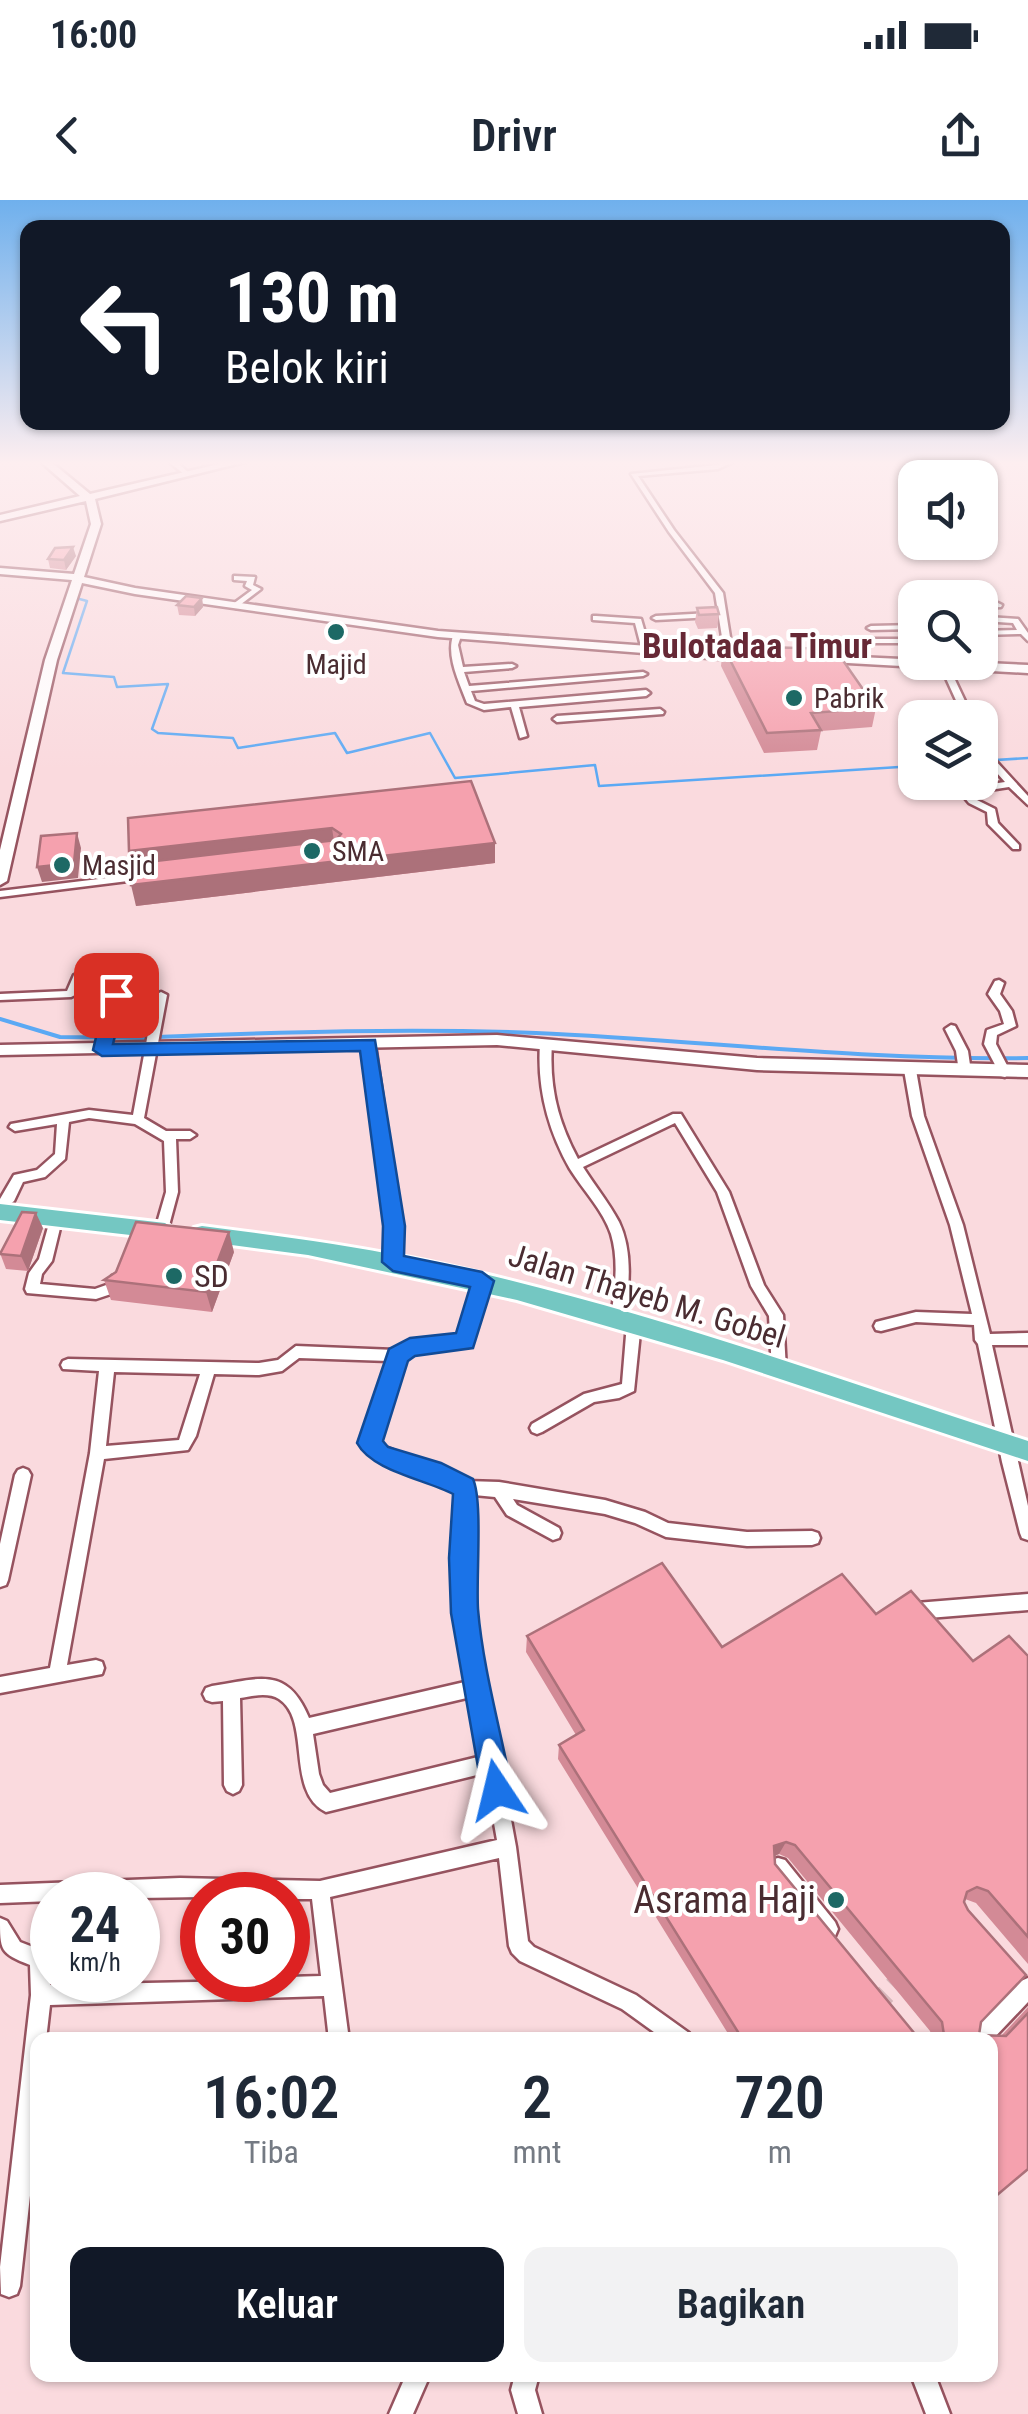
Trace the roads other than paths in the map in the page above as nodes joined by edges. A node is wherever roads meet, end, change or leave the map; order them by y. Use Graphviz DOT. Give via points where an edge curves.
graph roads {
  1 [pos="83,564"];
  2 [pos="698,564"];
  3 [pos="0,571"];
  4 [pos="78,578"];
  5 [pos="236,578"];
  6 [pos="236,606"];
  7 [pos="725,614"];
  8 [pos="596,618"];
  9 [pos="656,618"];
  10 [pos="998,619"];
  11 [pos="898,627"];
  12 [pos="871,628"];
  13 [pos="998,633"];
  14 [pos="457,636"];
  15 [pos="1026,636"];
  16 [pos="866,641"];
  17 [pos="898,641"];
  18 [pos="646,650"];
  19 [pos="729,656"];
  20 [pos="764,658"];
  21 [pos="800,658"];
  22 [pos="898,662"];
  23 [pos="512,666"];
  24 [pos="998,667"];
  25 [pos="1028,669"];
  26 [pos="459,670"];
  27 [pos="642,674"];
  28 [pos="466,689"];
  29 [pos="646,693"];
  30 [pos="553,700"];
  31 [pos="514,704"];
  32 [pos="660,712"];
  33 [pos="558,719"];
  34 [pos="561,732"];
  35 [pos="523,736"];
  36 [pos="998,772"];
  37 [pos="1008,784"];
  38 [pos="1028,802"];
  39 [pos="1016,847"];
  40 [pos="170,874"];
  41 [pos="0,881"];
  42 [pos="0,894"];
  43 [pos="128,973"];
  44 [pos="999,984"];
  45 [pos="160,994"];
  46 [pos="0,996"];
  47 [pos="952,1029"];
  48 [pos="154,1040"];
  49 [pos="104,1043"];
  50 [pos="369,1044"];
  51 [pos="546,1044"];
  52 [pos="0,1050"];
  53 [pos="999,1064"];
  54 [pos="964,1065"];
  55 [pos="910,1070"];
  56 [pos="1028,1071"];
  57 [pos="63,1119"];
  58 [pos="138,1120"];
  59 [pos="15,1127"];
  60 [pos="168,1135"];
  61 [pos="190,1135"];
  62 [pos="575,1166"];
  63 [pos="0,1210"];
  64 [pos="56,1220"];
  65 [pos="162,1230"];
  66 [pos="126,1258"];
  67 [pos="393,1262"];
  68 [pos="482,1281"];
  69 [pos="978,1320"];
  70 [pos="626,1321"];
  71 [pos="881,1326"];
  72 [pos="1028,1339"];
  73 [pos="982,1340"];
  74 [pos="398,1356"];
  75 [pos="68,1365"];
  76 [pos="107,1366"];
  77 [pos="209,1367"];
  78 [pos="779,1370"];
  79 [pos="537,1428"];
  80 [pos="1016,1447"];
  81 [pos="98,1453"];
  82 [pos="23,1475"];
  83 [pos="464,1487"];
  84 [pos="498,1489"];
  85 [pos="553,1533"];
  86 [pos="1028,1533"];
  87 [pos="812,1538"];
  88 [pos="0,1580"];
  89 [pos="1028,1602"];
  90 [pos="916,1611"];
  91 [pos="96,1668"];
  92 [pos="57,1675"];
  93 [pos="0,1686"];
  94 [pos="479,1687"];
  95 [pos="302,1728"];
  96 [pos="492,1762"];
  97 [pos="233,1786"];
  98 [pos="507,1847"];
  99 [pos="778,1867"];
  100 [pos="320,1890"];
  101 [pos="0,1894"];
  102 [pos="0,1928"];
  103 [pos="847,1952"];
  104 [pos="30,1956"];
  105 [pos="1025,1981"];
  106 [pos="331,1986"];
  107 [pos="160,1991"];
  108 [pos="40,2002"];
  109 [pos="38,2032"];
  110 [pos="337,2032"];
  111 [pos="671,2032"];
  112 [pos="984,2032"];
  113 [pos="30,2119"];
  114 [pos="9,2286"];
  115 [pos="415,2382"];
  116 [pos="525,2382"];
  117 [pos="925,2382"];
  118 [pos="400,2414"];
  119 [pos="530,2414"];
  120 [pos="938,2414"];
  1 -- 4 [label="street"];
  2 -- 7 [label="street"];
  3 -- 4 [label="street"];
  4 -- 6 [label="street"];
  4 -- 41 [label="street" via="44,688"];
  5 -- 6 [label="street" via="253,579 250,586 257,588"];
  6 -- 14 [label="street"];
  7 -- 9 [label="street"];
  7 -- 19 [label="street"];
  8 -- 18 [label="street" via="638,621"];
  10 -- 15 [label="street" via="1014,620"];
  11 -- 12 [label="street"];
  13 -- 15 [label="street"];
  14 -- 18 [label="street"];
  14 -- 26 [label="street"];
  16 -- 17 [label="street"];
  18 -- 19 [label="street"];
  19 -- 20 [label="street"];
  21 -- 22 [label="street"];
  23 -- 26 [label="street"];
  24 -- 25 [label="street"];
  26 -- 28 [label="street"];
  27 -- 28 [label="street"];
  28 -- 31 [label="street" via="475,706"];
  29 -- 30 [label="street"];
  30 -- 31 [label="street"];
  30 -- 33 [label="street"];
  31 -- 35 [label="street"];
  32 -- 33 [label="street"];
  33 -- 34 [label="street"];
  36 -- 37 [label="street"];
  37 -- 38 [label="street"];
  37 -- 39 [label="street" via="964,791 992,811 993,824"];
  40 -- 42 [label="street"];
  43 -- 46 [label="street" via="78,977 71,994"];
  43 -- 49 [label="street" via="112,1003"];
  44 -- 53 [label="street" via="994,994 1010,1026 990,1035"];
  45 -- 48 [label="street"];
  47 -- 54 [label="street"];
  48 -- 49 [label="street"];
  48 -- 50 [label="street"];
  48 -- 58 [label="street"];
  49 -- 52 [label="street"];
  50 -- 51 [label="street"];
  50 -- 67 [label="street"];
  51 -- 55 [label="street"];
  51 -- 62 [label="street" via="546,1098"];
  53 -- 54 [label="street"];
  53 -- 56 [label="street"];
  54 -- 55 [label="street"];
  55 -- 69 [label="street" via="914,1101 962,1240"];
  57 -- 58 [label="street" via="88,1114"];
  57 -- 59 [label="street"];
  57 -- 63 [label="street" via="61,1156 42,1174 20,1172"];
  58 -- 60 [label="street"];
  60 -- 61 [label="street"];
  60 -- 65 [label="street" via="172,1192"];
  62 -- 70 [label="street" via="618,1235"];
  62 -- 78 [label="street" via="677,1117 723,1192 758,1286 776,1315"];
  63 -- 64 [label="main road, Jalan Thayeb M. Gobel"];
  64 -- 65 [label="main road, Jalan Thayeb M. Gobel" via="135,1235"];
  64 -- 66 [label="street" via="33,1290 109,1291"];
  65 -- 67 [label="main road, Jalan Thayeb M. Gobel"];
  67 -- 68 [label="main road, Jalan Thayeb M. Gobel"];
  68 -- 70 [label="main road, Jalan Thayeb M. Gobel"];
  68 -- 74 [label="street" via="465,1342 410,1347"];
  69 -- 71 [label="street" via="916,1317"];
  69 -- 73 [label="street"];
  70 -- 78 [label="main road, Jalan Thayeb M. Gobel"];
  70 -- 79 [label="street" via="629,1387 591,1397"];
  72 -- 73 [label="street"];
  73 -- 80 [label="street"];
  74 -- 77 [label="street" via="296,1352 271,1368"];
  74 -- 83 [label="street" via="371,1448"];
  75 -- 76 [label="street"];
  76 -- 77 [label="street"];
  76 -- 81 [label="street"];
  77 -- 81 [label="street" via="182,1446"];
  78 -- 80 [label="main road, Jalan Thayeb M. Gobel"];
  80 -- 86 [label="street"];
  81 -- 92 [label="street"];
  82 -- 88 [label="street"];
  83 -- 84 [label="street"];
  83 -- 94 [label="street" via="465,1613"];
  84 -- 85 [label="street" via="512,1510"];
  84 -- 87 [label="street" via="639,1516 666,1530"];
  89 -- 90 [label="street"];
  91 -- 92 [label="street"];
  92 -- 93 [label="street"];
  94 -- 95 [label="street"];
  94 -- 96 [label="street"];
  95 -- 96 [label="street" via="314,1790 326,1802"];
  95 -- 97 [label="street" via="296,1703 284,1693 221,1693"];
  96 -- 98 [label="street"];
  98 -- 100 [label="street"];
  98 -- 111 [label="street" via="522,1950 628,2002"];
  99 -- 103 [label="street"];
  100 -- 101 [label="street"];
  100 -- 106 [label="street"];
  102 -- 104 [label="street" via="13,1949"];
  105 -- 112 [label="street"];
  106 -- 107 [label="street"];
  106 -- 110 [label="street"];
  108 -- 109 [label="street"];
  113 -- 114 [label="street"];
  115 -- 118 [label="street"];
  116 -- 119 [label="street"];
  117 -- 120 [label="street"];
}
